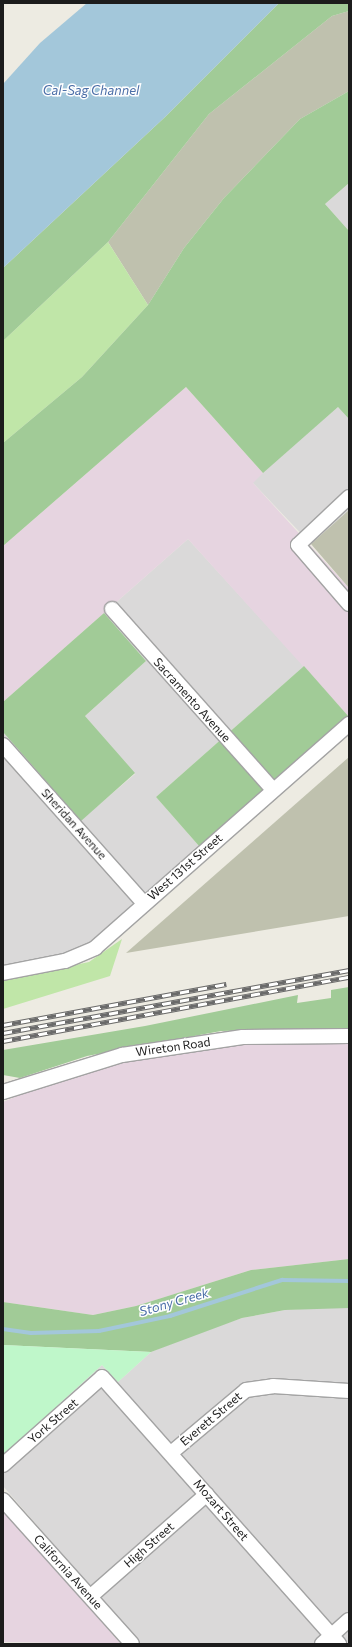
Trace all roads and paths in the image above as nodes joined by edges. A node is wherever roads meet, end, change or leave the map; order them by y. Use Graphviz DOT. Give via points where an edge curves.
graph roads {
  1 [pos="349,497"];
  2 [pos="349,604"];
  3 [pos="112,609"];
  4 [pos="349,724"];
  5 [pos="3,745"];
  6 [pos="273,790"];
  7 [pos="144,903"];
  8 [pos="3,973"];
  9 [pos="349,1036"];
  10 [pos="3,1092"];
  11 [pos="102,1377"];
  12 [pos="349,1391"];
  13 [pos="171,1453"];
  14 [pos="3,1464"];
  15 [pos="207,1494"];
  16 [pos="3,1500"];
  17 [pos="90,1596"];
  18 [pos="349,1620"];
  19 [pos="331,1641"];
  20 [pos="132,1644"];
  1 -- 2 [label="street" via="298,546"];
  3 -- 6 [label="street, Sacramento Avenue"];
  4 -- 6 [label="street, West 131st Street"];
  5 -- 7 [label="street, Sheridan Avenue"];
  6 -- 7 [label="street, West 131st Street"];
  7 -- 8 [label="street, West 131st Street" via="96,948 80,957"];
  9 -- 10 [label="street, Wireton Road" via="243,1037 122,1055"];
  11 -- 13 [label="street, Mozart Street"];
  11 -- 14 [label="street, York Street"];
  12 -- 13 [label="street, Everett Street" via="273,1386 246,1390"];
  13 -- 15 [label="street, Mozart Street"];
  15 -- 17 [label="street, High Street"];
  15 -- 19 [label="street, Mozart Street"];
  16 -- 17 [label="street, California Avenue"];
  17 -- 20 [label="street, California Avenue"];
  18 -- 19 [label="street"];
}
